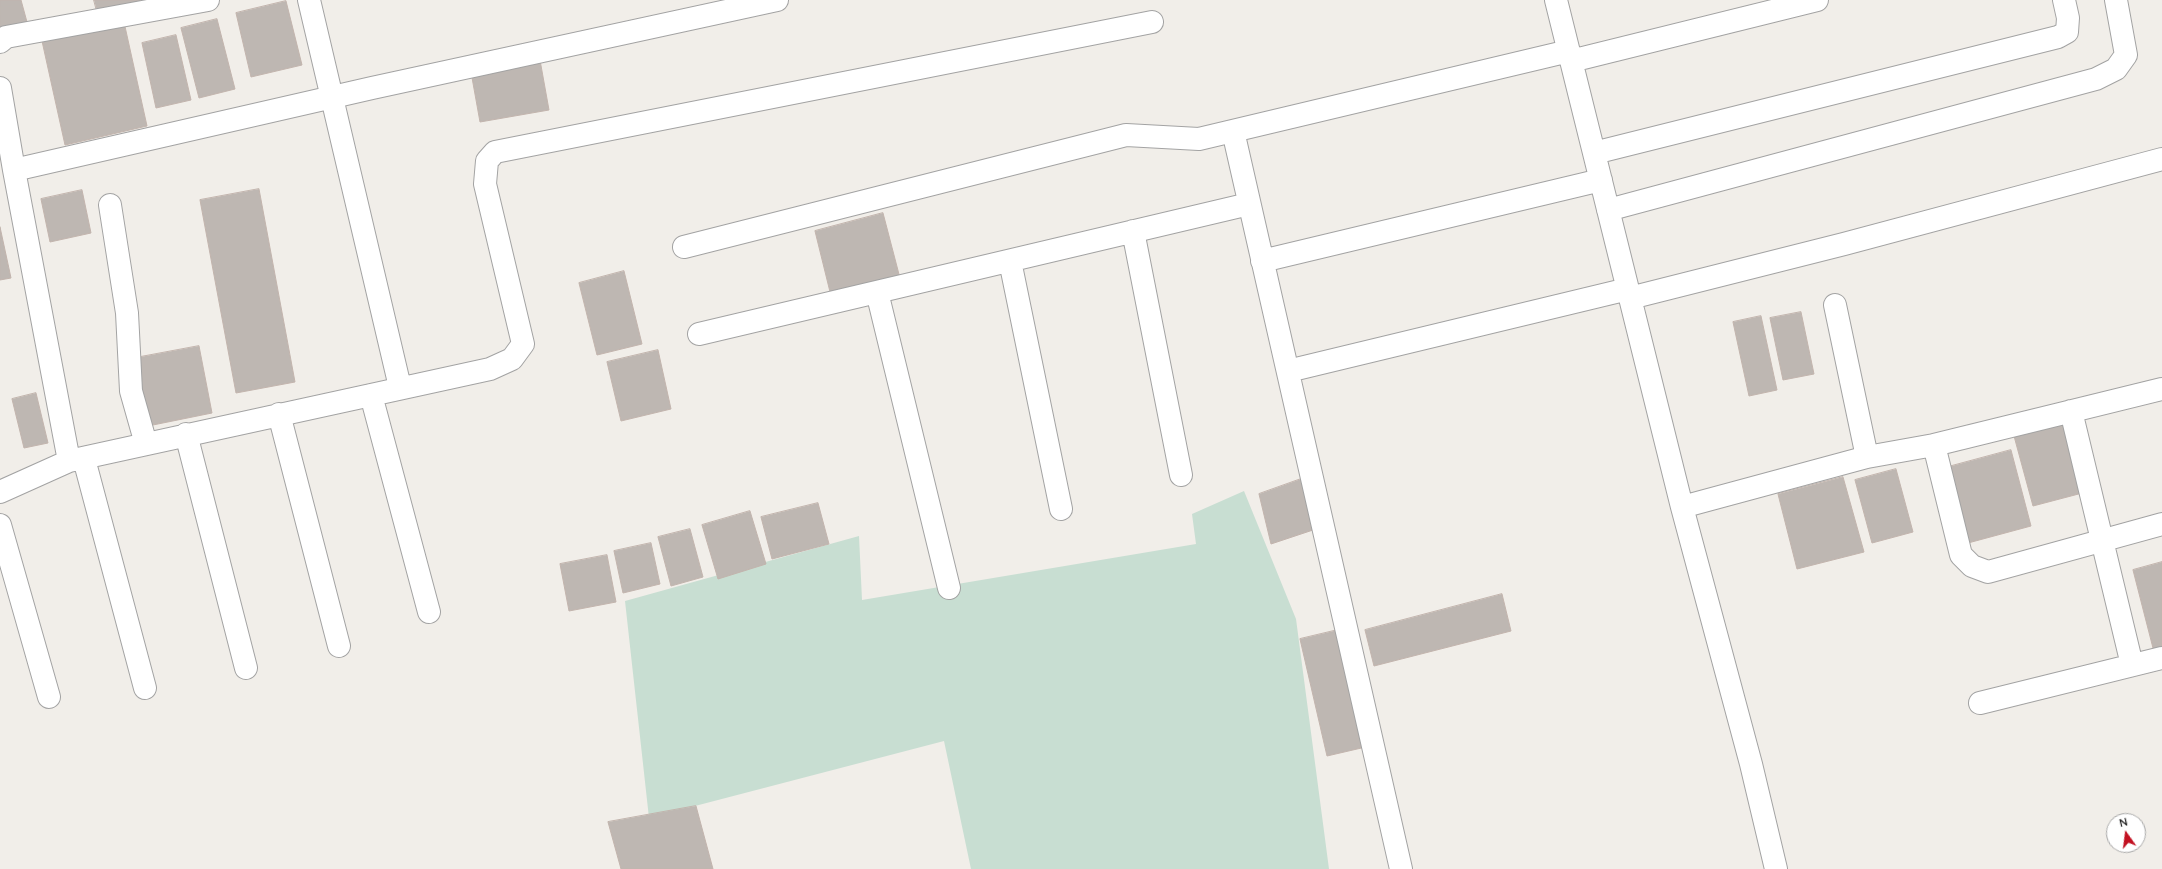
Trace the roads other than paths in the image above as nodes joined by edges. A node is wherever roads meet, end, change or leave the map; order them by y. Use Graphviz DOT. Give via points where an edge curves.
graph roads {
  1 [pos="208,0"];
  2 [pos="309,0"];
  3 [pos="777,0"];
  4 [pos="1556,0"];
  5 [pos="1817,0"];
  6 [pos="2064,0"];
  7 [pos="2116,0"];
  8 [pos="1152,22"];
  9 [pos="0,42"];
  10 [pos="1570,56"];
  11 [pos="0,88"];
  12 [pos="331,98"];
  13 [pos="1232,131"];
  14 [pos="1594,153"];
  15 [pos="2162,159"];
  16 [pos="14,170"];
  17 [pos="1601,180"];
  18 [pos="1249,204"];
  19 [pos="110,205"];
  20 [pos="1608,210"];
  21 [pos="1133,231"];
  22 [pos="684,247"];
  23 [pos="1010,261"];
  24 [pos="1262,261"];
  25 [pos="877,292"];
  26 [pos="1629,294"];
  27 [pos="1835,305"];
  28 [pos="699,334"];
  29 [pos="1288,371"];
  30 [pos="400,387"];
  31 [pos="2162,389"];
  32 [pos="371,395"];
  33 [pos="2071,411"];
  34 [pos="279,414"];
  35 [pos="186,434"];
  36 [pos="146,444"];
  37 [pos="1934,445"];
  38 [pos="1867,457"];
  39 [pos="77,460"];
  40 [pos="1180,475"];
  41 [pos="0,492"];
  42 [pos="1682,507"];
  43 [pos="1062,509"];
  44 [pos="2162,524"];
  45 [pos="0,525"];
  46 [pos="2102,540"];
  47 [pos="949,588"];
  48 [pos="429,612"];
  49 [pos="339,646"];
  50 [pos="2162,658"];
  51 [pos="2132,666"];
  52 [pos="246,668"];
  53 [pos="145,688"];
  54 [pos="49,697"];
  55 [pos="1980,703"];
  56 [pos="1401,869"];
  57 [pos="1776,869"];
  1 -- 9 [label="street" via="6,37"];
  2 -- 12 [label="street"];
  3 -- 12 [label="street"];
  4 -- 10 [label="street"];
  5 -- 10 [label="street"];
  6 -- 14 [label="street" via="2068,18 2066,32 2058,37"];
  7 -- 20 [label="street" via="2126,55 2116,68 2096,79"];
  8 -- 30 [label="street" via="495,152 487,161 485,184 523,344 512,359 490,369"];
  10 -- 13 [label="street"];
  10 -- 14 [label="street"];
  11 -- 16 [label="street"];
  12 -- 16 [label="street"];
  12 -- 30 [label="street"];
  13 -- 18 [label="street"];
  13 -- 22 [label="street" via="1199,139 1126,135"];
  14 -- 17 [label="street"];
  15 -- 26 [label="street" via="1844,244"];
  16 -- 39 [label="street"];
  17 -- 20 [label="street"];
  17 -- 24 [label="street"];
  18 -- 21 [label="street"];
  18 -- 24 [label="street"];
  19 -- 36 [label="street" via="127,313 131,391"];
  20 -- 26 [label="street"];
  21 -- 23 [label="street"];
  21 -- 40 [label="street"];
  23 -- 25 [label="street"];
  23 -- 43 [label="street"];
  24 -- 29 [label="street"];
  25 -- 28 [label="street"];
  25 -- 47 [label="street"];
  26 -- 29 [label="street"];
  26 -- 42 [label="street"];
  27 -- 38 [label="street"];
  29 -- 56 [label="street"];
  30 -- 32 [label="street"];
  31 -- 33 [label="street"];
  32 -- 34 [label="street"];
  32 -- 48 [label="street"];
  33 -- 37 [label="street"];
  33 -- 46 [label="street"];
  34 -- 35 [label="street"];
  34 -- 49 [label="street"];
  35 -- 36 [label="street"];
  35 -- 52 [label="street"];
  36 -- 39 [label="street"];
  37 -- 38 [label="street"];
  37 -- 46 [label="street" via="1961,554 1972,566 1988,572"];
  38 -- 42 [label="street"];
  39 -- 41 [label="street"];
  39 -- 53 [label="street"];
  42 -- 57 [label="street" via="1751,764"];
  44 -- 46 [label="street"];
  45 -- 54 [label="street"];
  46 -- 51 [label="street"];
  50 -- 51 [label="street"];
  51 -- 55 [label="street"];
}
